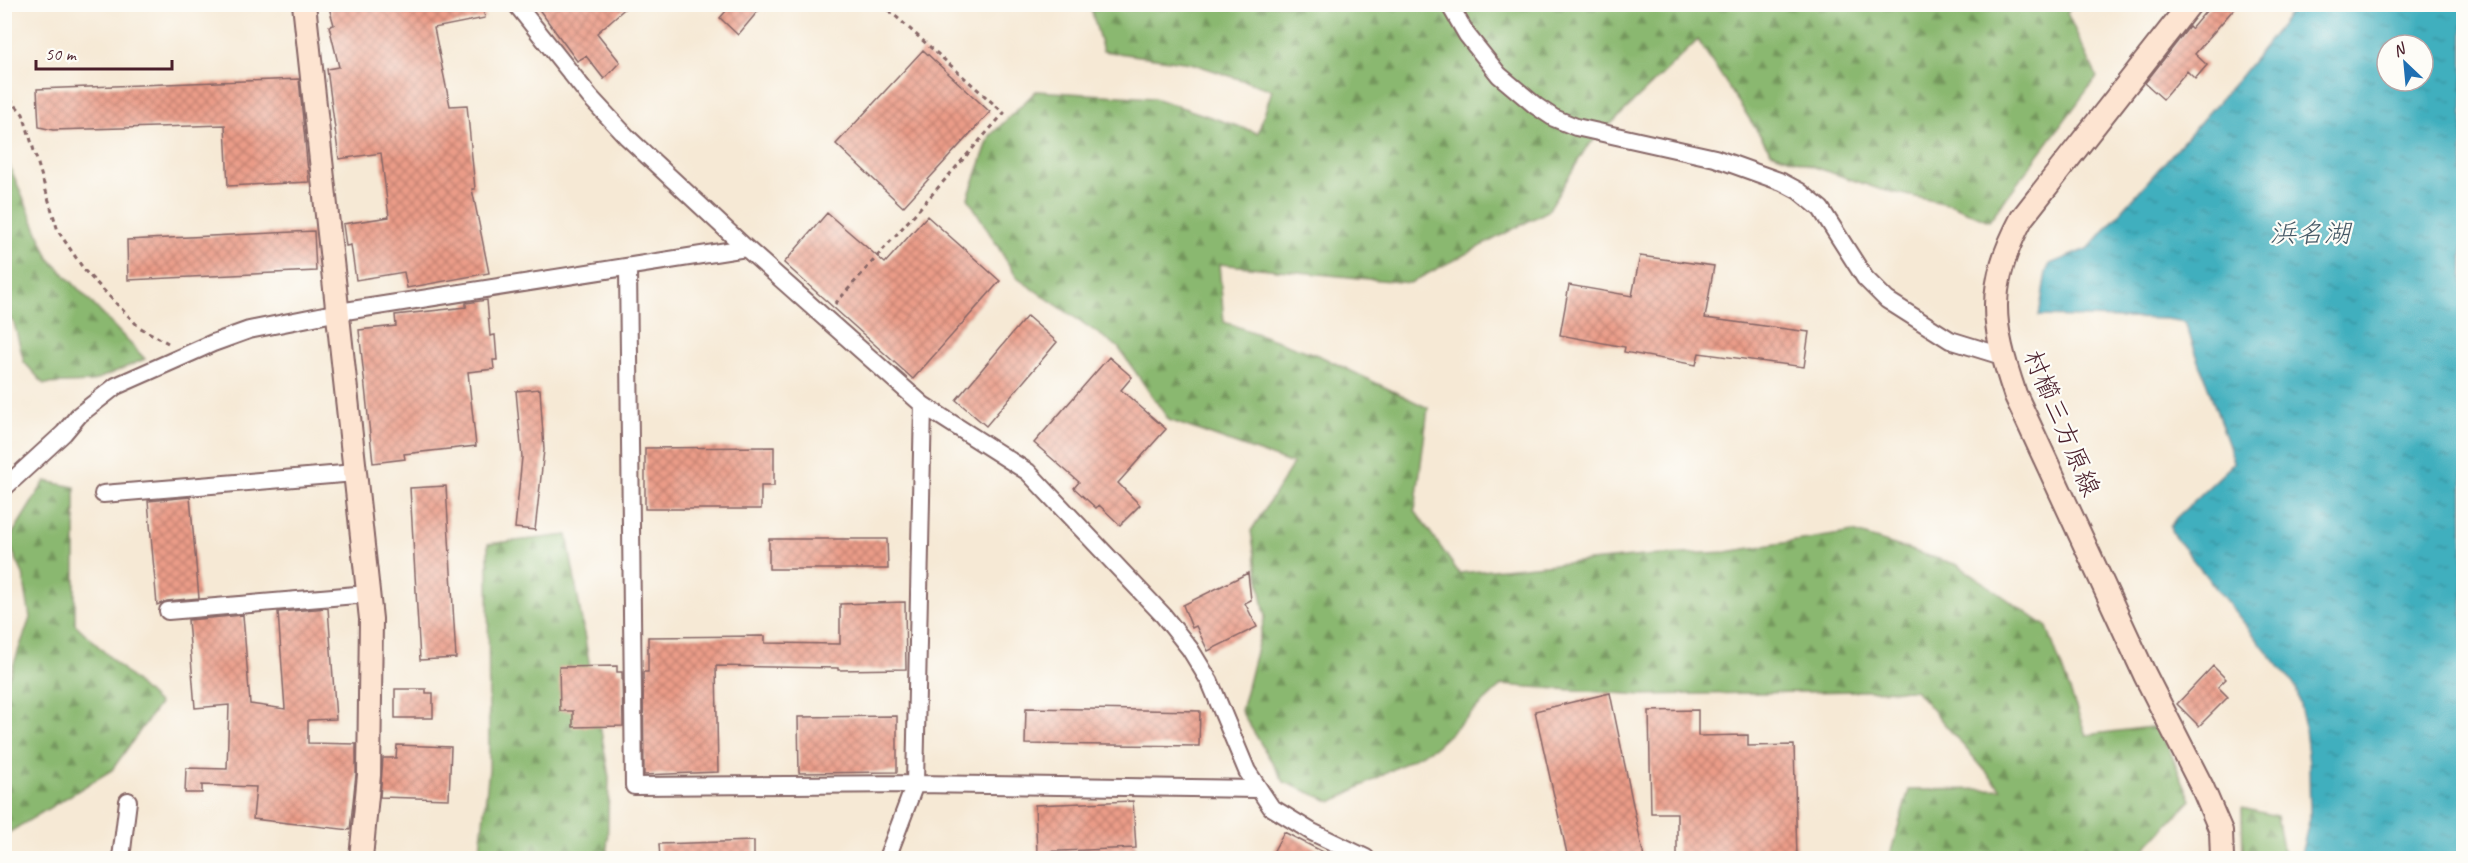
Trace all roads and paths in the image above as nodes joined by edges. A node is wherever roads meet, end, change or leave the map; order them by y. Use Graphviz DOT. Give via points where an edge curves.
graph roads {
  1 [pos="304,4"];
  2 [pos="516,4"];
  3 [pos="882,4"];
  4 [pos="1449,4"];
  5 [pos="2190,4"];
  6 [pos="4,92"];
  7 [pos="746,248"];
  8 [pos="628,268"];
  9 [pos="339,312"];
  10 [pos="824,317"];
  11 [pos="188,354"];
  12 [pos="2002,356"];
  13 [pos="922,405"];
  14 [pos="355,473"];
  15 [pos="4,488"];
  16 [pos="103,494"];
  17 [pos="368,594"];
  18 [pos="168,611"];
  19 [pos="915,784"];
  20 [pos="1257,789"];
  21 [pos="128,801"];
  22 [pos="121,858"];
  23 [pos="361,858"];
  24 [pos="887,858"];
  25 [pos="1366,858"];
  26 [pos="2222,858"];
  1 -- 9 [label="main road"];
  2 -- 7 [label="street" via="627,137"];
  3 -- 10 [label="path" via="1004,113"];
  4 -- 12 [label="street" via="1467,35 1499,75 1554,118 1576,127 1715,158 1799,191 1821,208 1865,278 1887,300 1950,340"];
  5 -- 12 [label="main road, 村櫛三方原線" via="2022,218 1998,274 1996,330"];
  6 -- 11 [label="path" via="22,114 58,231 85,271 139,327"];
  7 -- 8 [label="street"];
  7 -- 10 [label="street"];
  8 -- 9 [label="street"];
  8 -- 19 [label="street" via="634,786"];
  9 -- 11 [label="street" via="249,330"];
  9 -- 14 [label="main road"];
  10 -- 13 [label="street"];
  11 -- 15 [label="street" via="116,386"];
  12 -- 26 [label="main road, 村櫛三方原線" via="2014,394 2059,492 2145,675 2204,789 2221,831"];
  13 -- 19 [label="street"];
  13 -- 20 [label="street" via="1028,472 1163,615 1210,682"];
  14 -- 16 [label="street"];
  14 -- 17 [label="main road"];
  17 -- 18 [label="street"];
  17 -- 23 [label="main road" via="369,775"];
  19 -- 20 [label="street"];
  19 -- 24 [label="street"];
  20 -- 25 [label="street" via="1270,807"];
  21 -- 22 [label="street"];
}
